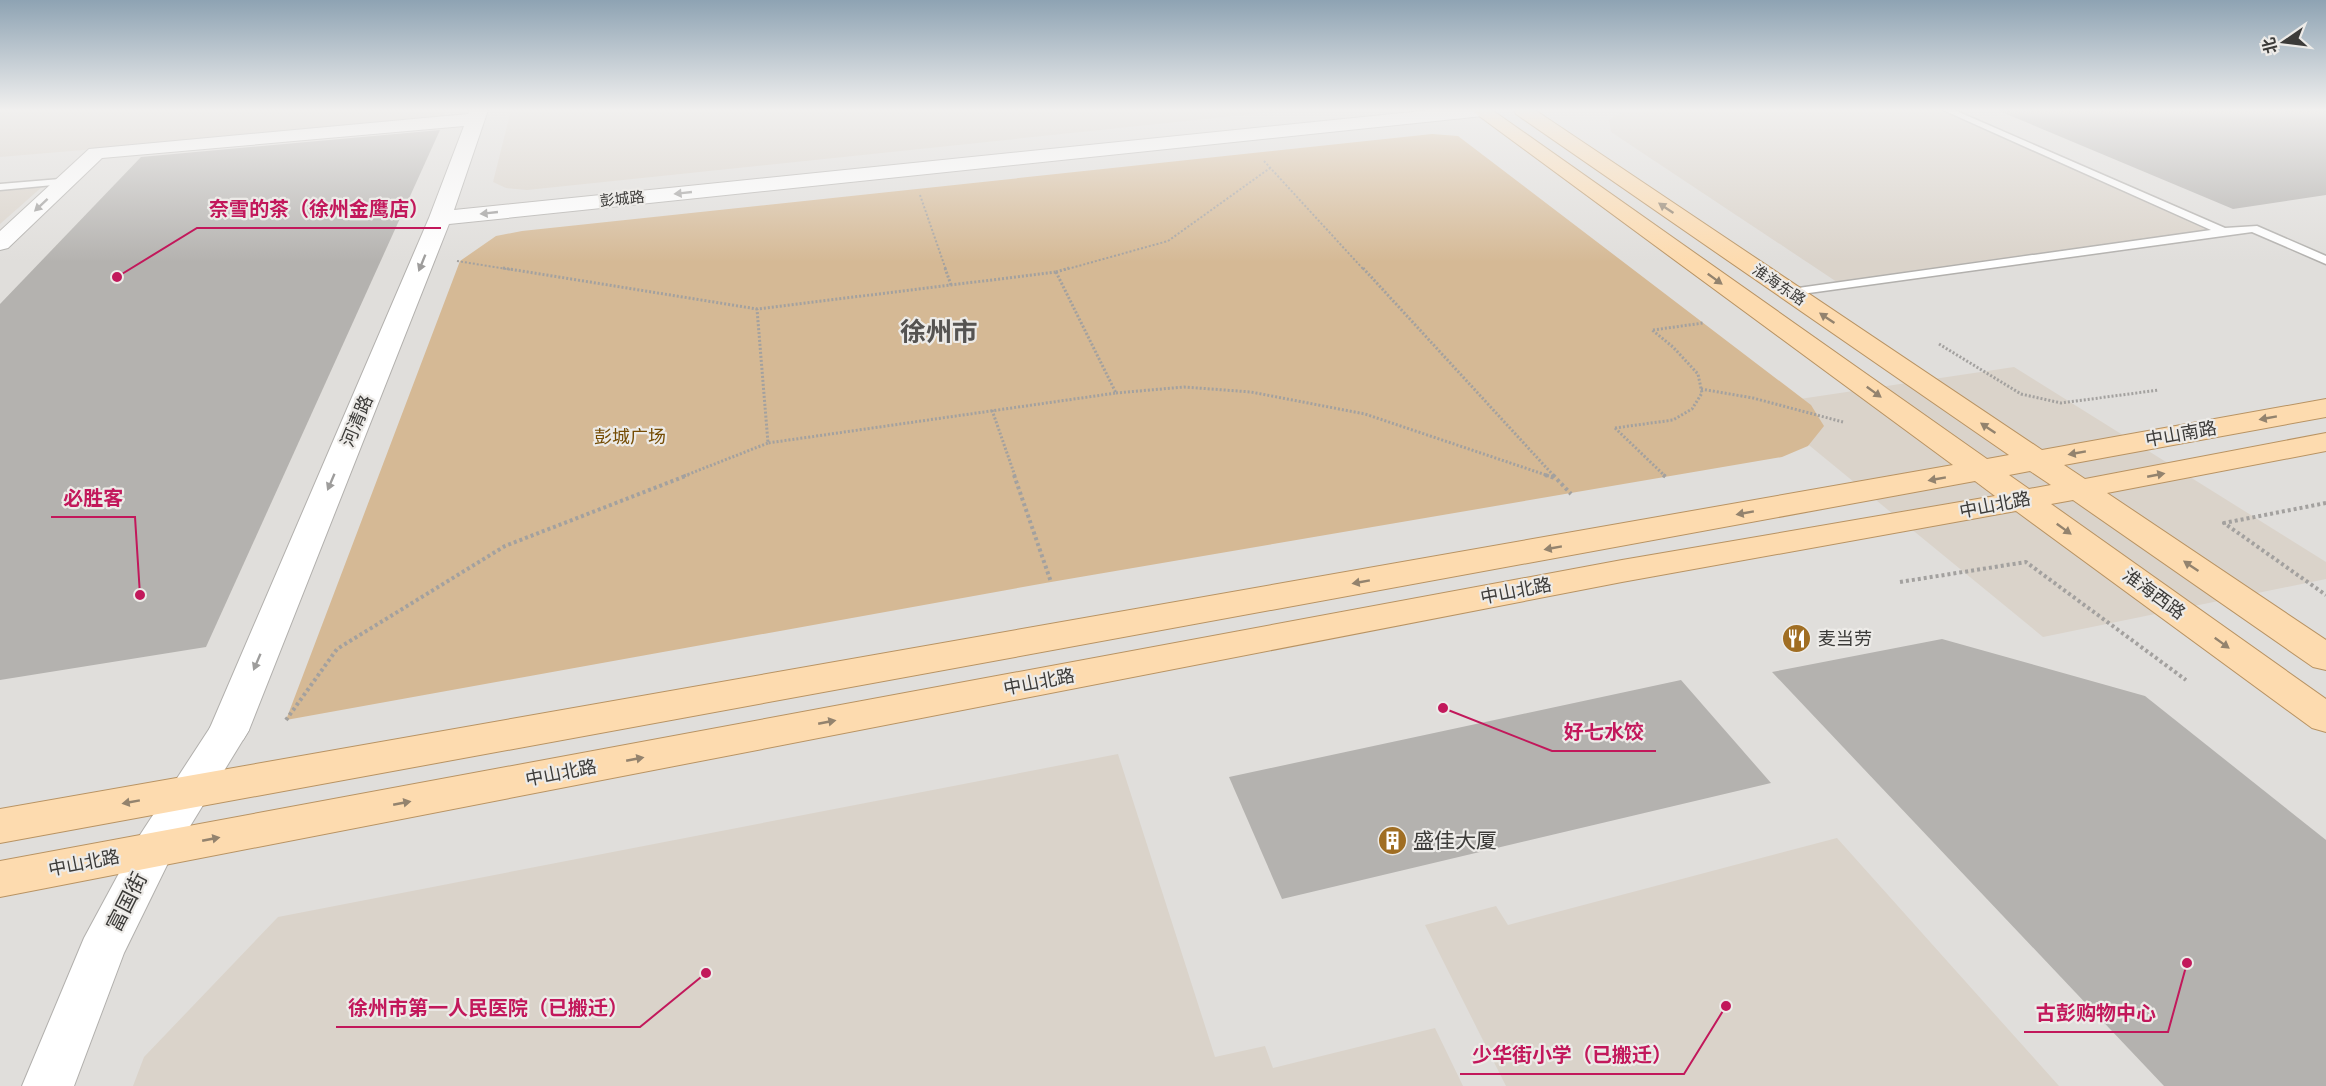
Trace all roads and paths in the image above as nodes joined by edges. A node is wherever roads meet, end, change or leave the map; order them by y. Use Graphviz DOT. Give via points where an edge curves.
graph roads {
  1 [pos="88,161"];
  2 [pos="461,161"];
  3 [pos="991,161"];
  4 [pos="1544,161"];
  5 [pos="1597,161"];
  6 [pos="2062,161"];
  7 [pos="60,182"];
  8 [pos="0,187"];
  9 [pos="917,188"];
  10 [pos="440,218"];
  11 [pos="2224,232"];
  12 [pos="0,243"];
  13 [pos="423,260"];
  14 [pos="2326,260"];
  15 [pos="1056,272"];
  16 [pos="951,285"];
  17 [pos="1791,293"];
  18 [pos="757,309"];
  19 [pos="1703,322"];
  20 [pos="1939,344"];
  21 [pos="1701,389"];
  22 [pos="2159,390"];
  23 [pos="1116,393"];
  24 [pos="2326,408"];
  25 [pos="992,410"];
  26 [pos="1843,423"];
  27 [pos="2326,442"];
  28 [pos="768,443"];
  29 [pos="2036,461"];
  30 [pos="1982,471"];
  31 [pos="1666,477"];
  32 [pos="1555,478"];
  33 [pos="2078,489"];
  34 [pos="1571,494"];
  35 [pos="2023,500"];
  36 [pos="2326,503"];
  37 [pos="1051,582"];
  38 [pos="1900,582"];
  39 [pos="2326,595"];
  40 [pos="2326,658"];
  41 [pos="2186,680"];
  42 [pos="2326,718"];
  43 [pos="286,720"];
  44 [pos="229,730"];
  45 [pos="188,792"];
  46 [pos="0,826"];
  47 [pos="153,850"];
  48 [pos="0,879"];
  49 [pos="48,1086"];
  1 -- 12 [label="street, one-way"];
  2 -- 10 [label="street, 河清路"];
  3 -- 10 [label="street, 彭城路, one-way"];
  4 -- 30 [label="main road, 淮海东路, one-way"];
  17 -- 5 [label="main road, 淮海东路, one-way"];
  6 -- 11 [label="lane"];
  7 -- 8 [label="lane"];
  9 -- 16 [label="path"];
  10 -- 13 [label="street, 河清路"];
  11 -- 14 [label="lane" via="2253,228"];
  11 -- 17 [label="lane"];
  13 -- 18 [label="path" via="446,259"];
  13 -- 44 [label="street, 河清路, one-way"];
  15 -- 16 [label="path"];
  15 -- 23 [label="path"];
  15 -- 32 [label="path" via="1168,241 1270,168"];
  16 -- 18 [label="path"];
  29 -- 17 [label="main road, 淮海东路, one-way"];
  18 -- 28 [label="path"];
  19 -- 21 [label="path" via="1652,330 1698,374"];
  20 -- 22 [label="path" via="2021,394 2061,403"];
  21 -- 26 [label="path"];
  21 -- 31 [label="path" via="1692,409 1673,420 1615,428"];
  23 -- 25 [label="path"];
  23 -- 32 [label="path" via="1184,387 1251,392 1365,414"];
  24 -- 29 [label="main road, 中山南路, one-way"];
  25 -- 28 [label="path"];
  25 -- 37 [label="path"];
  33 -- 27 [label="main road, 中山南路, one-way"];
  28 -- 43 [label="path" via="505,546 337,649"];
  29 -- 30 [label="main road, 中山北路"];
  29 -- 33 [label="main road"];
  30 -- 35 [label="main road, 淮海西路"];
  30 -- 45 [label="main road, 中山北路, one-way"];
  32 -- 34 [label="path"];
  33 -- 35 [label="main road, 中山北路"];
  40 -- 33 [label="main road, one-way"];
  35 -- 42 [label="main road, 淮海西路, one-way"];
  47 -- 35 [label="main road, 中山北路, one-way" via="1611,573"];
  36 -- 39 [label="path" via="2224,523"];
  38 -- 41 [label="path" via="2026,562"];
  44 -- 45 [label="street, 富国街"];
  45 -- 46 [label="main road, 中山北路, one-way"];
  45 -- 47 [label="street, 富国街"];
  47 -- 48 [label="main road, 中山北路"];
  47 -- 49 [label="street, 富国街" via="101,952"];
}
